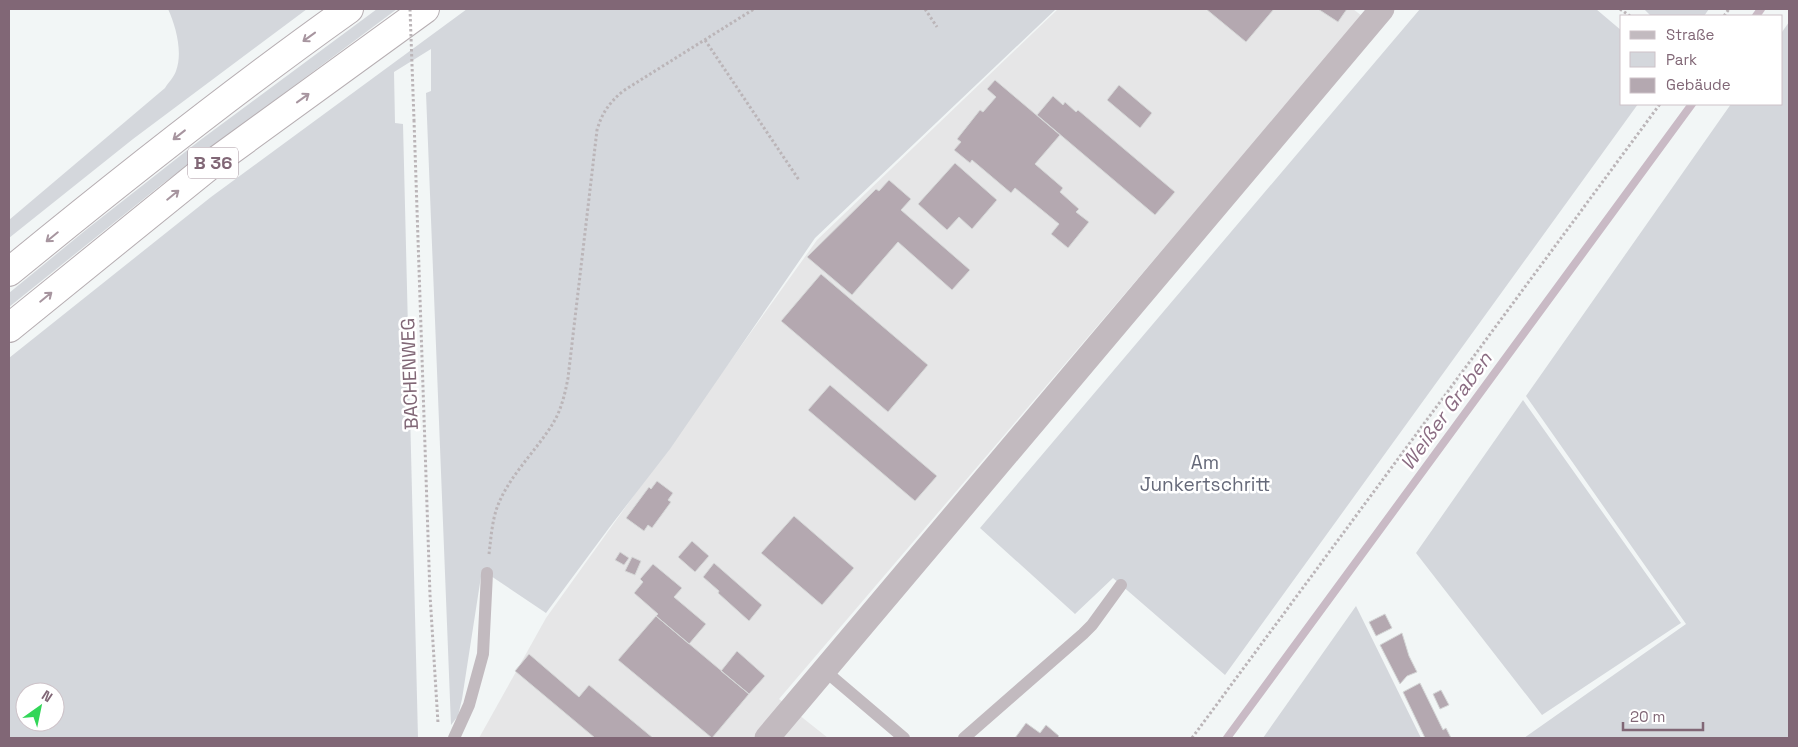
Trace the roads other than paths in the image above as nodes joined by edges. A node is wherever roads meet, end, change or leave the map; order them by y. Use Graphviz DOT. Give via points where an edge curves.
graph roads {
  1 [pos="349,9"];
  2 [pos="425,9"];
  3 [pos="1382,9"];
  4 [pos="9,272"];
  5 [pos="9,328"];
  6 [pos="487,573"];
  7 [pos="1121,585"];
  8 [pos="824,670"];
  9 [pos="454,738"];
  10 [pos="767,738"];
  11 [pos="904,738"];
  12 [pos="964,738"];
  1 -- 4 [label="highway, B 36, one-way" via="130,173"];
  5 -- 2 [label="highway, B 36, one-way" via="209,166"];
  3 -- 8 [label="street"];
  6 -- 9 [label="lane" via="483,654 469,705"];
  7 -- 12 [label="lane" via="1083,634"];
  8 -- 10 [label="street"];
  8 -- 11 [label="lane"];
}
